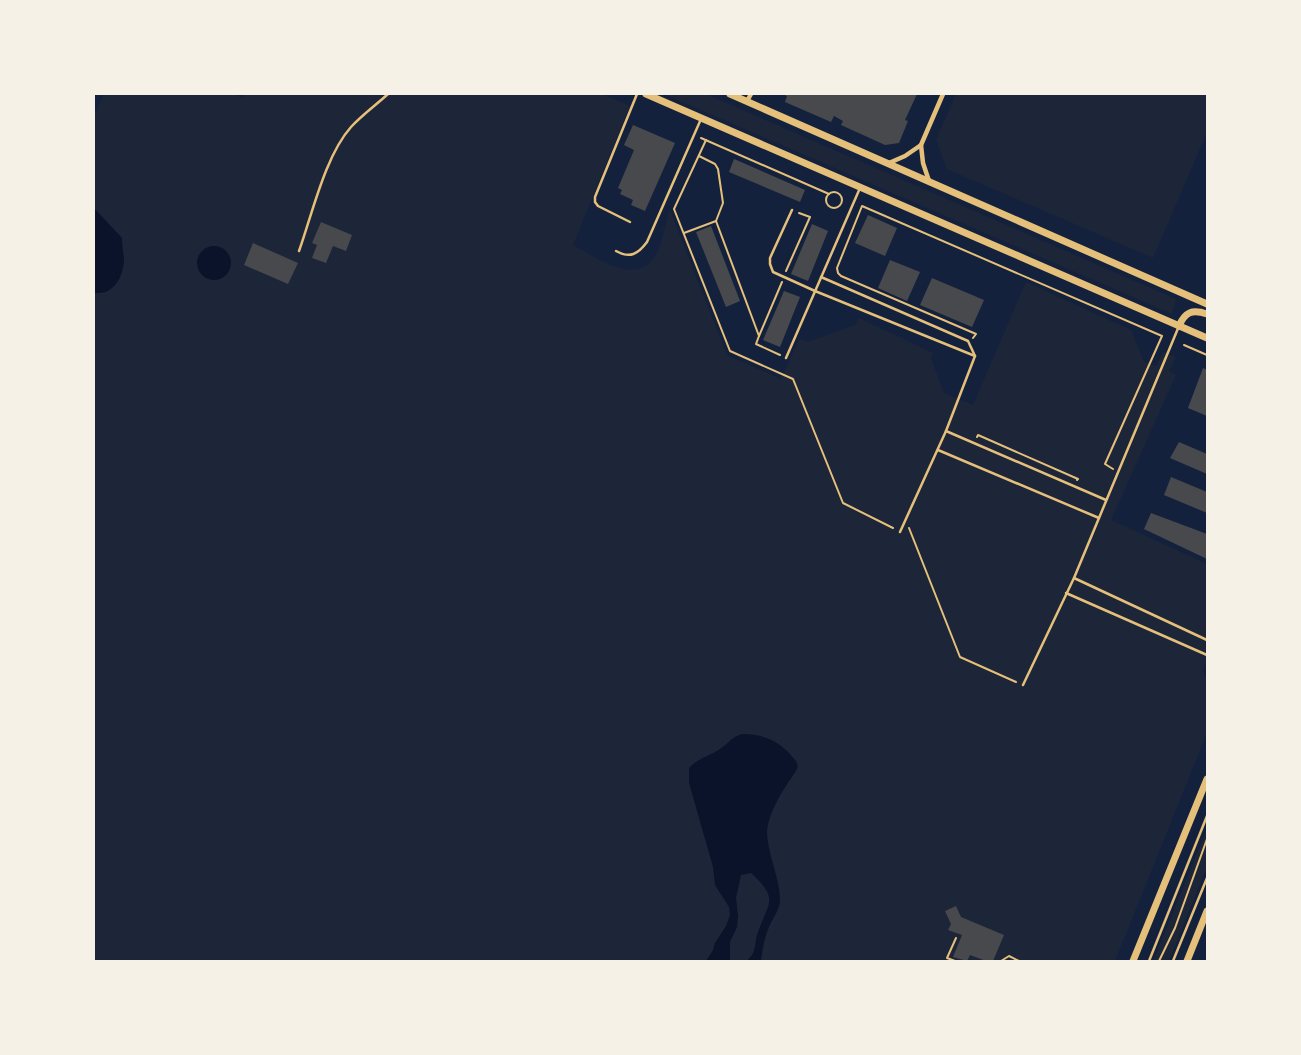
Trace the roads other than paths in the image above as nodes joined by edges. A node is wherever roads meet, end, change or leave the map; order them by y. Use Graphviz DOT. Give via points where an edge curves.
graph roads {
  1 [pos="388,94"];
  2 [pos="638,94"];
  3 [pos="646,94"];
  4 [pos="730,94"];
  5 [pos="751,94"];
  6 [pos="943,94"];
  7 [pos="748,101"];
  8 [pos="702,118"];
  9 [pos="921,145"];
  10 [pos="889,163"];
  11 [pos="929,181"];
  12 [pos="860,187"];
  13 [pos="792,210"];
  14 [pos="630,222"];
  15 [pos="616,251"];
  16 [pos="299,252"];
  17 [pos="821,277"];
  18 [pos="815,291"];
  19 [pos="1207,304"];
  20 [pos="1207,314"];
  21 [pos="1179,326"];
  22 [pos="1207,336"];
  23 [pos="975,356"];
  24 [pos="786,358"];
  25 [pos="946,431"];
  26 [pos="938,450"];
  27 [pos="1106,500"];
  28 [pos="1099,518"];
  29 [pos="900,532"];
  30 [pos="1074,578"];
  31 [pos="1066,593"];
  32 [pos="1207,640"];
  33 [pos="1207,655"];
  34 [pos="1023,685"];
  35 [pos="1207,779"];
  36 [pos="1207,816"];
  37 [pos="1207,878"];
  38 [pos="1207,911"];
  39 [pos="1133,961"];
  40 [pos="1149,961"];
  41 [pos="1173,961"];
  42 [pos="1187,961"];
  1 -- 16 [label="lane" via="350,128 338,147 328,165"];
  2 -- 14 [label="lane" via="595,197 598,206"];
  3 -- 8 [label="main road"];
  4 -- 7 [label="main road"];
  5 -- 7 [label="street"];
  6 -- 9 [label="street"];
  7 -- 10 [label="main road"];
  8 -- 12 [label="main road"];
  8 -- 15 [label="lane" via="647,242 631,255 625,256"];
  9 -- 10 [label="street"];
  9 -- 11 [label="street"];
  10 -- 11 [label="main road"];
  11 -- 19 [label="main road"];
  12 -- 17 [label="lane"];
  12 -- 21 [label="main road"];
  13 -- 18 [label="lane" via="770,264 774,272"];
  17 -- 18 [label="lane"];
  17 -- 23 [label="lane" via="968,341"];
  18 -- 23 [label="lane"];
  18 -- 24 [label="lane"];
  20 -- 21 [label="main road" via="1198,311 1187,313"];
  21 -- 22 [label="main road"];
  21 -- 27 [label="lane"];
  23 -- 25 [label="lane"];
  25 -- 26 [label="lane"];
  25 -- 27 [label="lane"];
  26 -- 28 [label="lane"];
  26 -- 29 [label="lane"];
  27 -- 28 [label="lane"];
  28 -- 30 [label="lane"];
  30 -- 31 [label="lane"];
  30 -- 32 [label="lane"];
  31 -- 33 [label="lane"];
  31 -- 34 [label="lane"];
  35 -- 39 [label="main road"];
  36 -- 40 [label="lane"];
  37 -- 41 [label="lane"];
  38 -- 42 [label="main road"];
}
